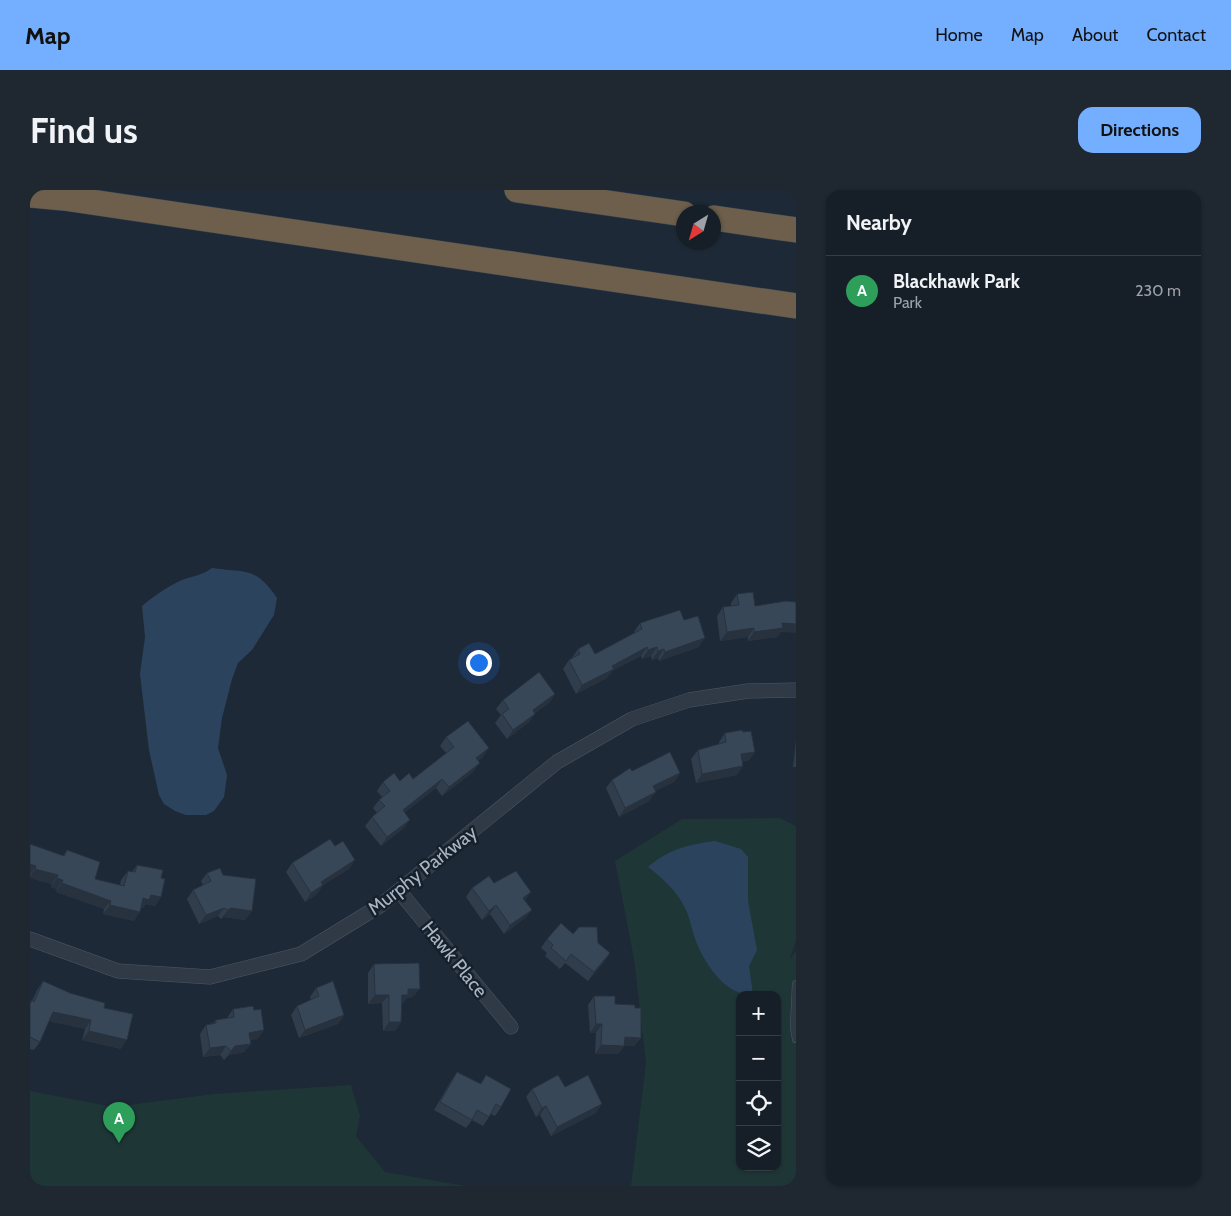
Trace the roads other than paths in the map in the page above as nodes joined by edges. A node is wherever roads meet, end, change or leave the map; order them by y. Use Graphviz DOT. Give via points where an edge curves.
graph roads {
  1 [pos="517,190"];
  2 [pos="30,195"];
  3 [pos="676,213"];
  4 [pos="721,219"];
  5 [pos="796,230"];
  6 [pos="796,306"];
  7 [pos="796,690"];
  8 [pos="399,891"];
  9 [pos="30,939"];
  10 [pos="796,984"];
  11 [pos="511,1027"];
  12 [pos="796,1039"];
  1 -- 3 [label="highway"];
  2 -- 6 [label="highway"];
  4 -- 5 [label="highway"];
  7 -- 8 [label="street, Murphy Parkway" via="748,691 689,700 632,719 557,762"];
  8 -- 9 [label="street, Murphy Parkway" via="382,905 301,954 210,976 118,971"];
  8 -- 11 [label="street, Hawk Place"];
  10 -- 12 [label="lane"];
}
